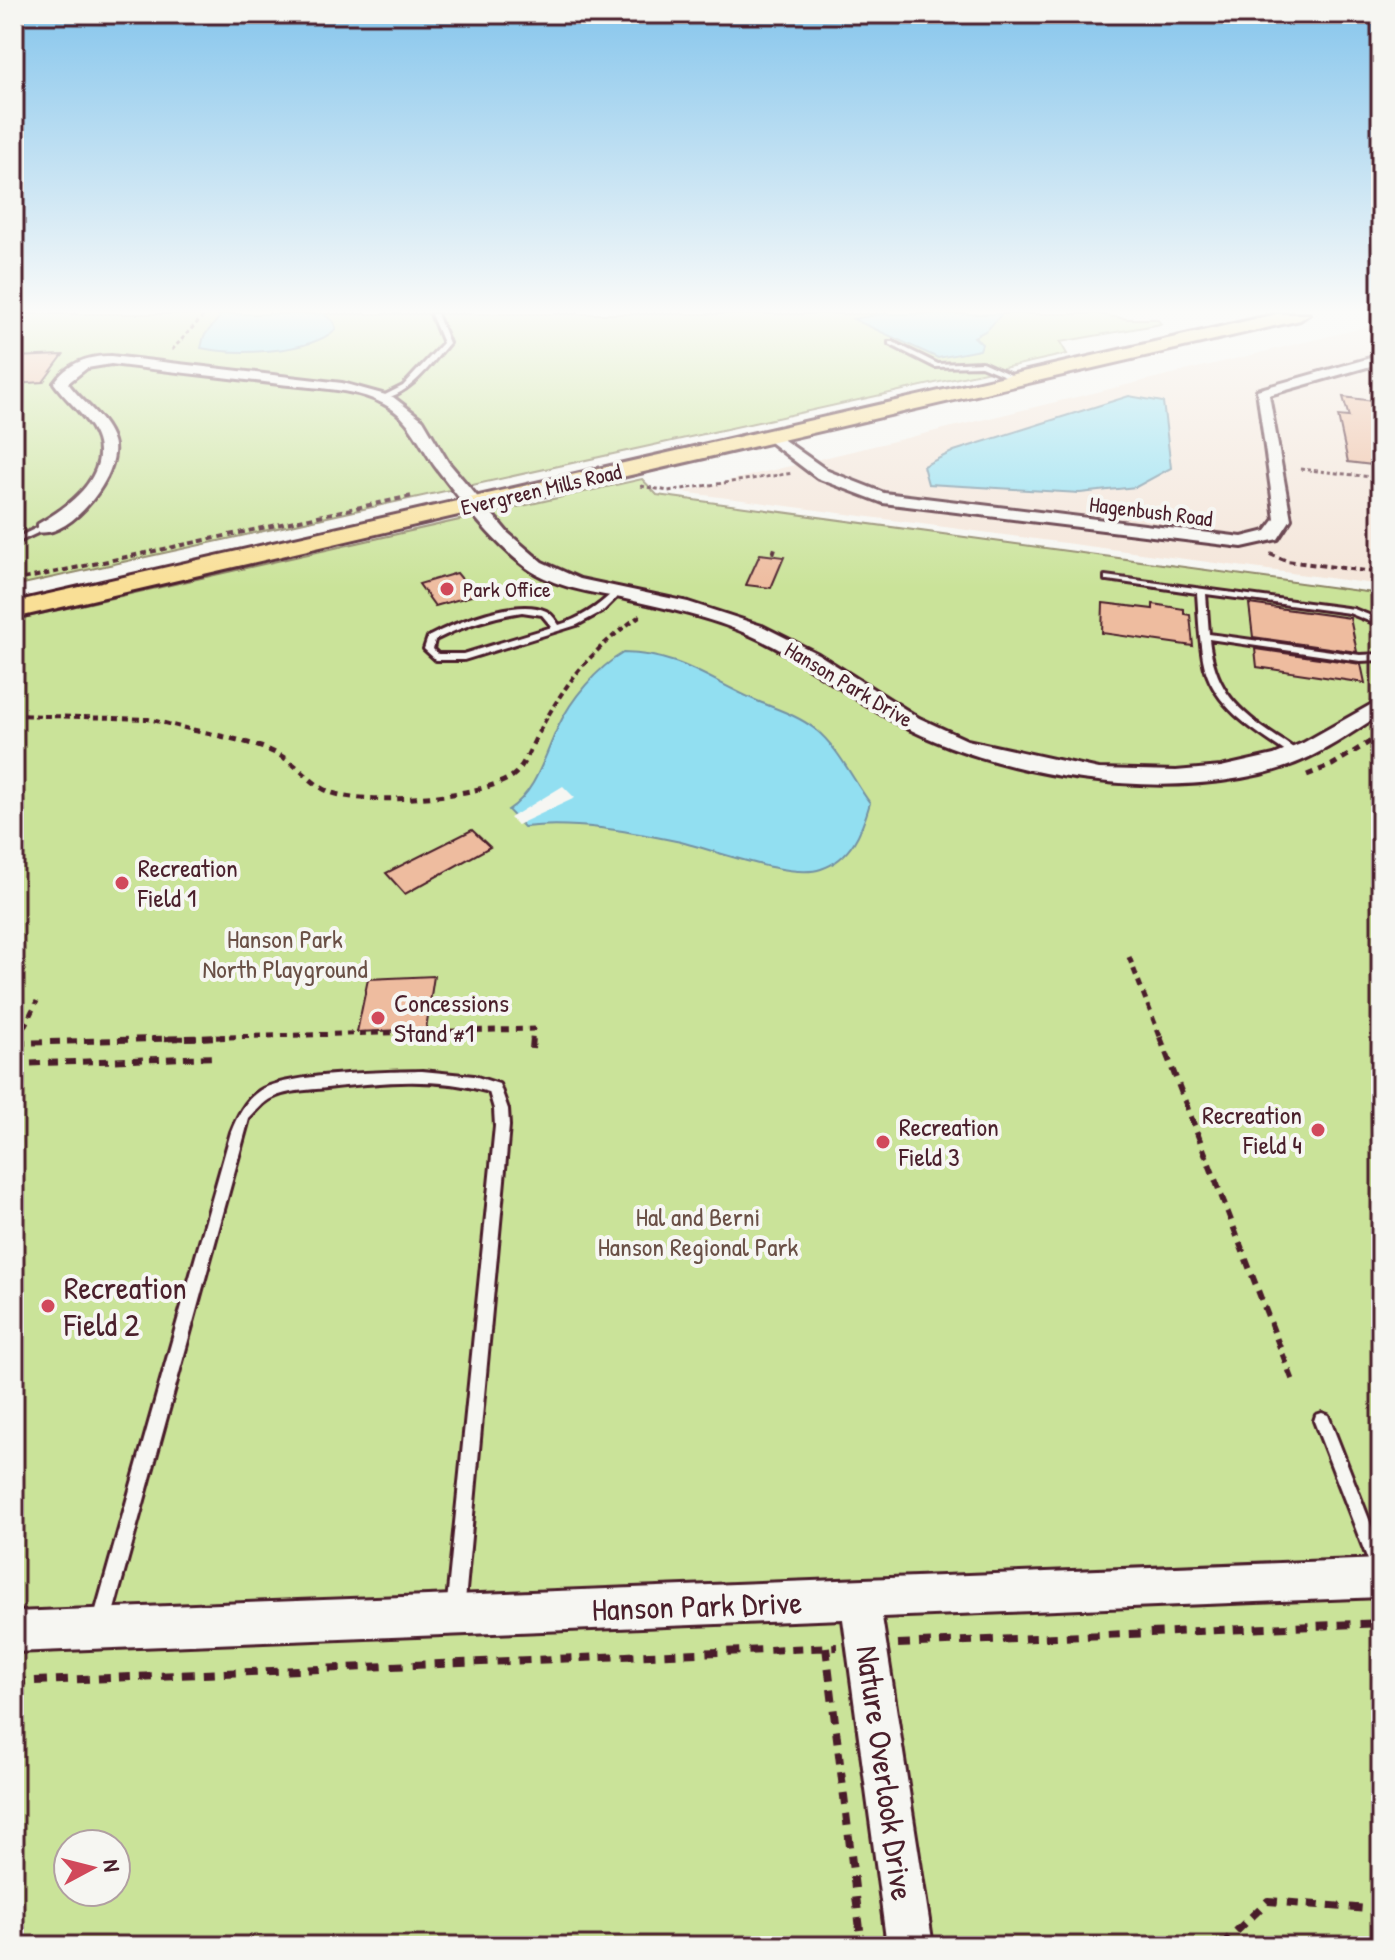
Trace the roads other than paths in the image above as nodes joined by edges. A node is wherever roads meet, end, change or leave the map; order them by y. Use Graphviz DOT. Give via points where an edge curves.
graph roads {
  1 [pos="79,405"];
  2 [pos="396,405"];
  3 [pos="905,405"];
  4 [pos="1264,405"];
  5 [pos="769,436"];
  6 [pos="478,505"];
  7 [pos="44,528"];
  8 [pos="14,542"];
  9 [pos="1108,578"];
  10 [pos="1201,590"];
  11 [pos="617,593"];
  12 [pos="14,610"];
  13 [pos="1381,623"];
  14 [pos="557,628"];
  15 [pos="1207,636"];
  16 [pos="1381,657"];
  17 [pos="1381,705"];
  18 [pos="1295,754"];
  19 [pos="1322,1421"];
  20 [pos="1381,1572"];
  21 [pos="1381,1578"];
  22 [pos="860,1600"];
  23 [pos="455,1613"];
  24 [pos="100,1627"];
  25 [pos="14,1632"];
  26 [pos="910,1946"];
  1 -- 7 [label="street, Hanson Park Drive" via="100,428 107,464 84,499"];
  2 -- 6 [label="street, Hanson Park Drive" via="418,423 441,464"];
  3 -- 5 [label="main road, Evergreen Mills Road"];
  4 -- 5 [label="street, Hagenbush Road" via="1283,519 1272,535 1242,542 883,498 827,480"];
  5 -- 6 [label="main road, Evergreen Mills Road"];
  6 -- 11 [label="street, Hanson Park Drive" via="502,537 536,566"];
  6 -- 12 [label="main road, Evergreen Mills Road"];
  7 -- 8 [label="lane"];
  9 -- 10 [label="lane"];
  10 -- 13 [label="lane" via="1351,611"];
  10 -- 15 [label="lane"];
  11 -- 14 [label="lane" via="589,617"];
  11 -- 18 [label="street, Hanson Park Drive" via="682,606 755,630 811,658 912,723 961,745 1014,759 1099,776 1176,778 1221,774"];
  14 -- 14 [label="lane" via="451,660 428,649 431,639 445,631 523,609 546,614"];
  15 -- 16 [label="lane"];
  15 -- 18 [label="lane" via="1211,675 1224,696"];
  17 -- 18 [label="street, Hanson Park Drive"];
  19 -- 20 [label="lane"];
  21 -- 22 [label="street, Hanson Park Drive"];
  22 -- 23 [label="street, Hanson Park Drive"];
  22 -- 26 [label="street, Nature Overlook Drive" via="846,1646"];
  23 -- 24 [label="street, Hanson Park Drive"];
  23 -- 24 [label="lane" via="501,1109 494,1088 473,1078 287,1087 263,1095 244,1116"];
  24 -- 25 [label="street, Hanson Park Drive"];
}
